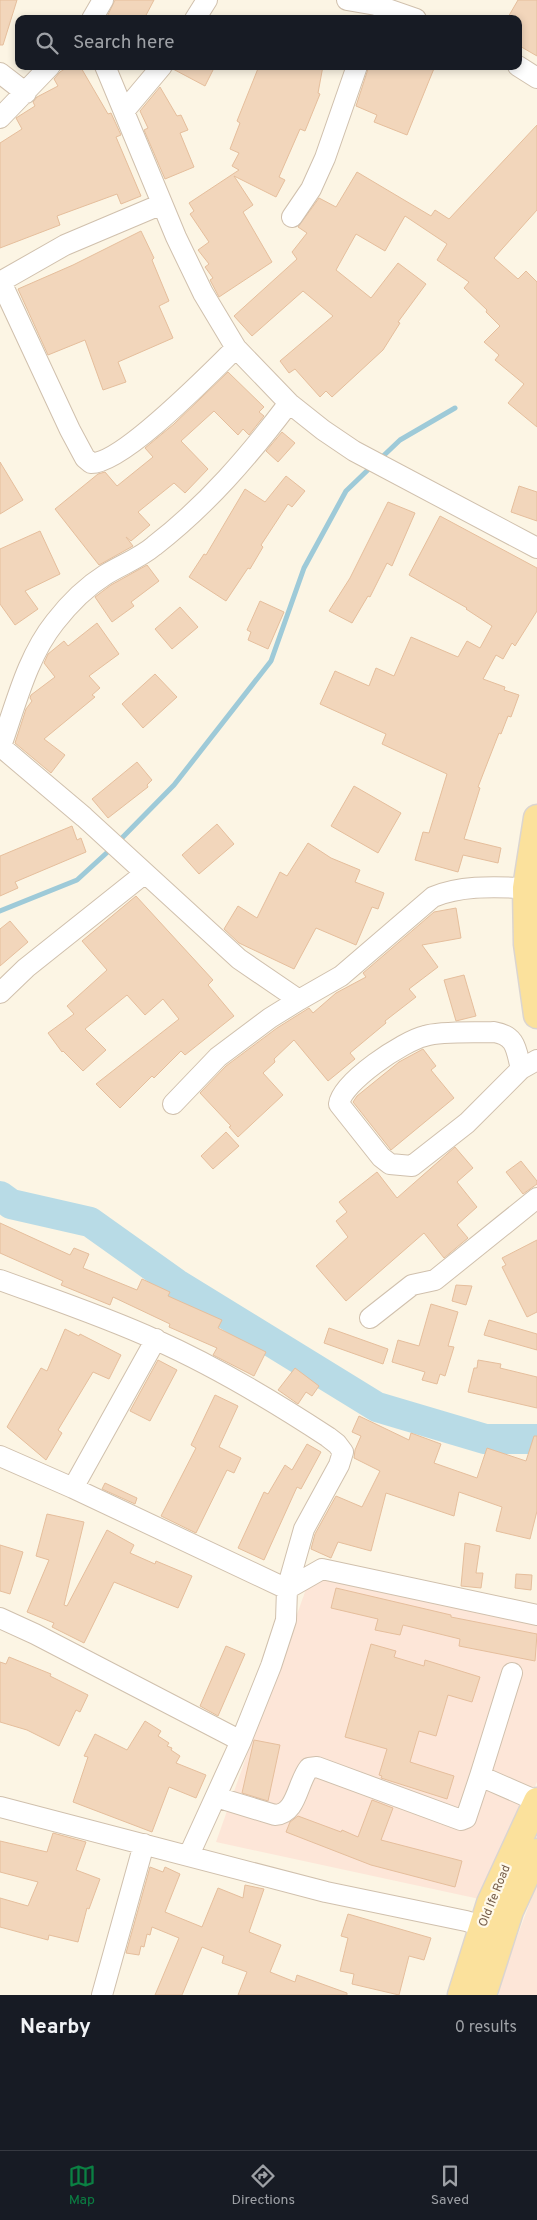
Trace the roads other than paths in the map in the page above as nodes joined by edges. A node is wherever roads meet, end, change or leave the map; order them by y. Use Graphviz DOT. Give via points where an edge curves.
graph roads {
  1 [pos="103,0"];
  2 [pos="207,0"];
  3 [pos="347,0"];
  4 [pos="375,8"];
  5 [pos="94,15"];
  6 [pos="198,15"];
  7 [pos="401,15"];
  8 [pos="522,69"];
  9 [pos="46,70"];
  10 [pos="107,70"];
  11 [pos="159,70"];
  12 [pos="356,70"];
  13 [pos="0,73"];
  14 [pos="537,78"];
  15 [pos="26,93"];
  16 [pos="125,110"];
  17 [pos="0,118"];
  18 [pos="162,204"];
  19 [pos="292,217"];
  20 [pos="0,282"];
  21 [pos="236,348"];
  22 [pos="289,403"];
  23 [pos="537,548"];
  24 [pos="0,746"];
  25 [pos="537,818"];
  26 [pos="144,874"];
  27 [pos="526,888"];
  28 [pos="0,993"];
  29 [pos="299,1000"];
  30 [pos="537,1015"];
  31 [pos="529,1064"];
  32 [pos="173,1104"];
  33 [pos="537,1198"];
  34 [pos="0,1280"];
  35 [pos="370,1318"];
  36 [pos="156,1339"];
  37 [pos="0,1456"];
  38 [pos="72,1488"];
  39 [pos="286,1589"];
  40 [pos="537,1615"];
  41 [pos="0,1618"];
  42 [pos="512,1673"];
  43 [pos="241,1741"];
  44 [pos="480,1776"];
  45 [pos="216,1797"];
  46 [pos="537,1801"];
  47 [pos="0,1807"];
  48 [pos="144,1844"];
  49 [pos="537,1852"];
  50 [pos="189,1855"];
  51 [pos="482,1926"];
  52 [pos="102,1995"];
  53 [pos="461,1995"];
  54 [pos="483,1995"];
  1 -- 5 [label="street"];
  2 -- 6 [label="street"];
  3 -- 4 [label="street"];
  4 -- 7 [label="street"];
  8 -- 14 [label="street"];
  9 -- 15 [label="street"];
  10 -- 16 [label="street"];
  11 -- 16 [label="street"];
  12 -- 19 [label="street" via="325,158 311,189"];
  13 -- 15 [label="street"];
  15 -- 17 [label="street"];
  16 -- 18 [label="street"];
  18 -- 20 [label="street" via="65,245"];
  18 -- 21 [label="street" via="203,293"];
  20 -- 21 [label="street" via="70,430 91,463 101,461 139,438"];
  21 -- 22 [label="street"];
  22 -- 23 [label="street" via="354,451"];
  22 -- 24 [label="street" via="209,500 152,548 104,576 55,622 36,649"];
  24 -- 26 [label="street" via="84,817"];
  25 -- 27 [label="main road"];
  26 -- 28 [label="street" via="26,968"];
  26 -- 29 [label="street" via="239,958"];
  27 -- 29 [label="street" via="492,886 450,890 433,897 341,976"];
  27 -- 30 [label="main road" via="527,944"];
  29 -- 32 [label="street" via="218,1056"];
  31 -- 31 [label="street" via="514,1041 503,1033 425,1035 409,1042 352,1081 338,1104 381,1157 390,1164 412,1166 467,1123"];
  33 -- 35 [label="street" via="435,1280 412,1285"];
  34 -- 36 [label="street"];
  36 -- 38 [label="street"];
  36 -- 39 [label="street" via="268,1397 328,1437 343,1452 304,1529"];
  37 -- 38 [label="street"];
  38 -- 39 [label="street"];
  39 -- 40 [label="street" via="322,1569"];
  39 -- 43 [label="street" via="286,1620"];
  41 -- 43 [label="street"];
  42 -- 44 [label="street"];
  43 -- 45 [label="street"];
  44 -- 45 [label="street" via="470,1812 461,1820 317,1767 309,1768 289,1810 283,1815"];
  44 -- 46 [label="street"];
  45 -- 50 [label="street"];
  46 -- 51 [label="main road, Old Ife Road"];
  47 -- 48 [label="street"];
  48 -- 50 [label="street"];
  48 -- 52 [label="street"];
  49 -- 54 [label="main road, Old Ife Road" via="510,1911"];
  50 -- 51 [label="street" via="326,1892"];
  51 -- 53 [label="main road, Old Ife Road"];
}
